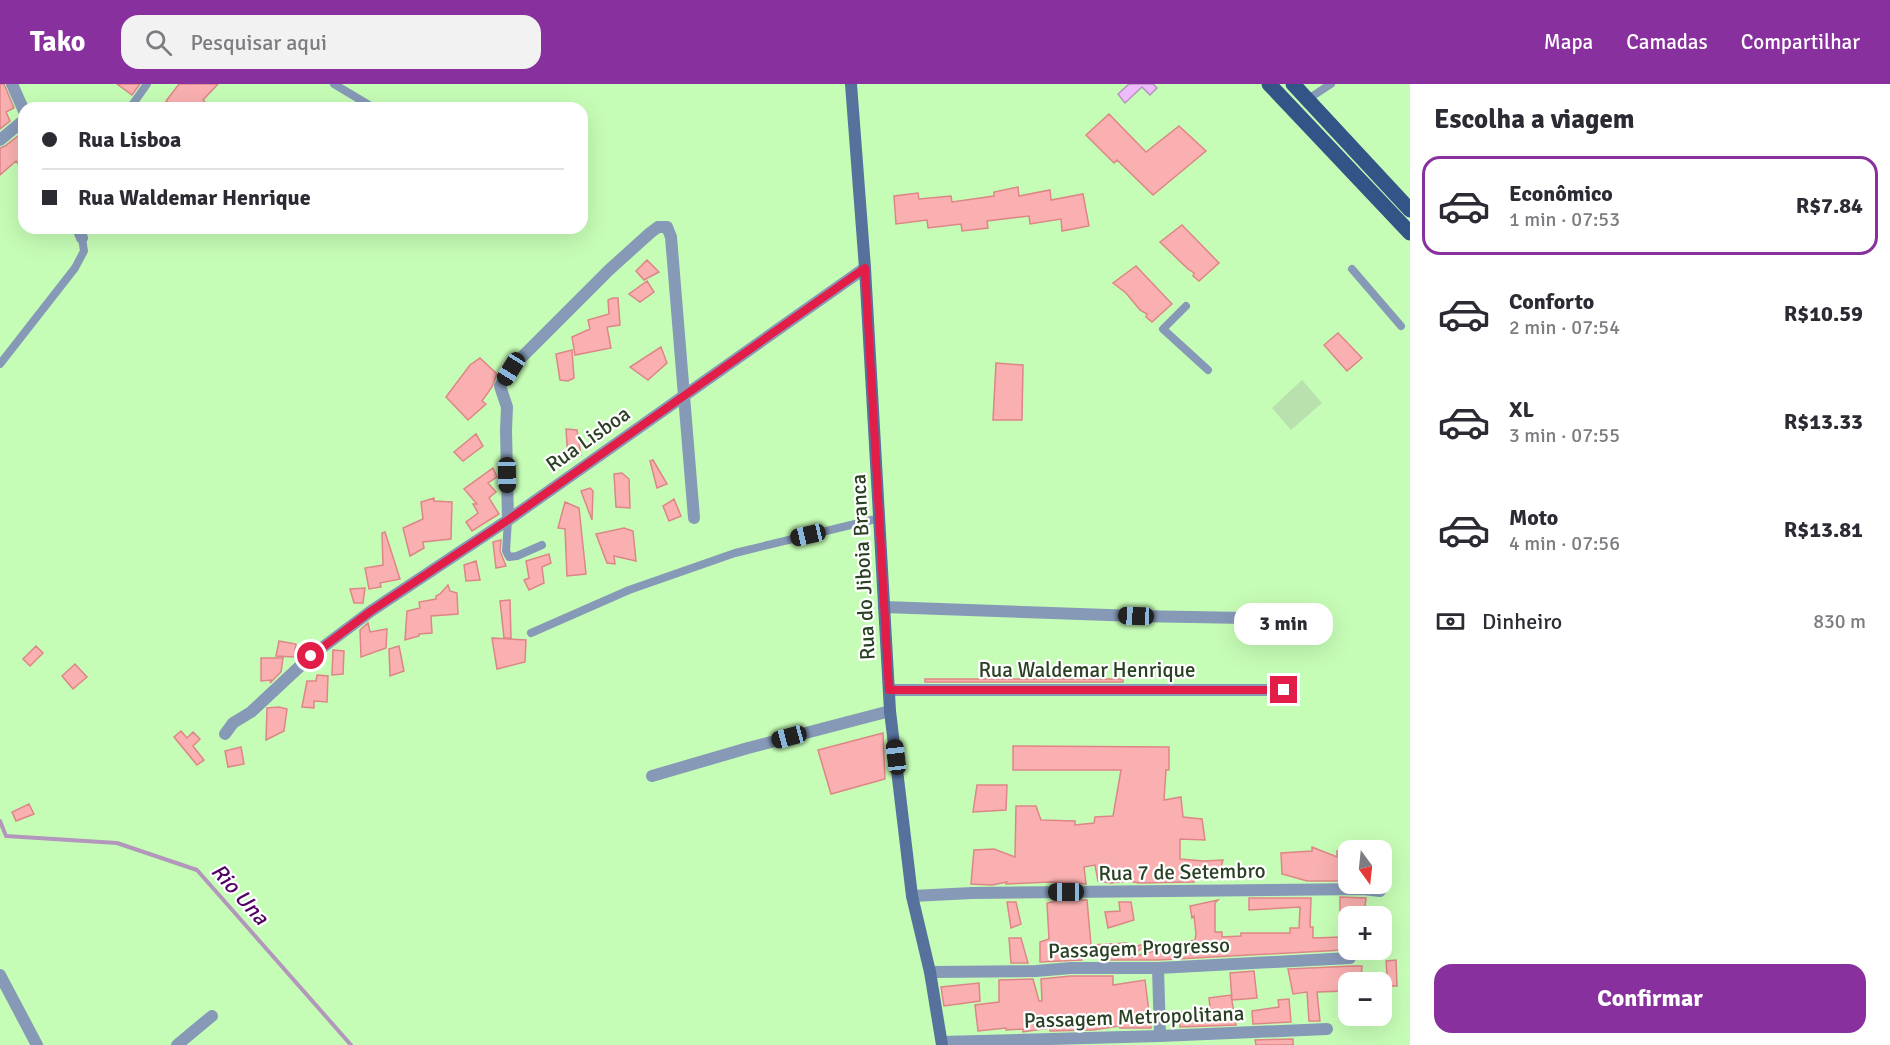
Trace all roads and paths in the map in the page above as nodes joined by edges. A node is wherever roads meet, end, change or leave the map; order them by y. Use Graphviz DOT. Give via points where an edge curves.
graph roads {
  1 [pos="12,84"];
  2 [pos="147,84"];
  3 [pos="334,84"];
  4 [pos="851,84"];
  5 [pos="1269,84"];
  6 [pos="1293,84"];
  7 [pos="1331,84"];
  8 [pos="1308,99"];
  9 [pos="20,102"];
  10 [pos="134,102"];
  11 [pos="364,102"];
  12 [pos="18,125"];
  13 [pos="0,140"];
  14 [pos="1410,210"];
  15 [pos="1410,233"];
  16 [pos="80,234"];
  17 [pos="865,268"];
  18 [pos="1352,269"];
  19 [pos="1186,306"];
  20 [pos="1401,326"];
  21 [pos="0,364"];
  22 [pos="1208,370"];
  23 [pos="684,395"];
  24 [pos="694,518"];
  25 [pos="880,518"];
  26 [pos="508,520"];
  27 [pos="542,544"];
  28 [pos="884,608"];
  29 [pos="1247,618"];
  30 [pos="531,633"];
  31 [pos="889,690"];
  32 [pos="1284,690"];
  33 [pos="890,711"];
  34 [pos="225,734"];
  35 [pos="652,776"];
  36 [pos="1338,889"];
  37 [pos="912,896"];
  38 [pos="1338,959"];
  39 [pos="1158,968"];
  40 [pos="930,972"];
  41 [pos="0,975"];
  42 [pos="212,1016"];
  43 [pos="1327,1029"];
  44 [pos="1160,1036"];
  45 [pos="1105,1041"];
  46 [pos="942,1043"];
  47 [pos="36,1045"];
  48 [pos="177,1045"];
  1 -- 9 [label="street"];
  2 -- 10 [label="lane"];
  3 -- 11 [label="lane"];
  4 -- 17 [label="main road, Rua do Jiboia Branca"];
  5 -- 15 [label="main road"];
  6 -- 8 [label="main road"];
  7 -- 8 [label="lane"];
  8 -- 14 [label="main road"];
  12 -- 13 [label="street"];
  16 -- 21 [label="lane" via="84,251 75,268"];
  17 -- 23 [label="street, Rua Lisboa"];
  17 -- 25 [label="main road, Rua do Jiboia Branca"];
  18 -- 20 [label="lane"];
  19 -- 22 [label="lane" via="1163,329"];
  23 -- 24 [label="street"];
  23 -- 26 [label="street, Rua Lisboa"];
  23 -- 26 [label="street" via="670,237 667,227 662,226 609,270 511,369 500,387 507,407"];
  25 -- 28 [label="main road, Rua do Jiboia Branca"];
  25 -- 30 [label="lane" via="735,553 629,590"];
  26 -- 27 [label="lane" via="509,557"];
  26 -- 34 [label="street, Rua Lisboa" via="311,656"];
  28 -- 29 [label="street"];
  28 -- 31 [label="main road, Rua do Jiboia Branca"];
  31 -- 32 [label="street, Rua Waldemar Henrique"];
  31 -- 33 [label="main road, Rua do Jiboia Branca"];
  33 -- 35 [label="street"];
  33 -- 37 [label="main road, Rua do Jiboia Branca"];
  36 -- 37 [label="street, Rua 7 de Setembro"];
  37 -- 40 [label="main road, Rua do Jiboia Branca"];
  38 -- 39 [label="street, Passagem Progresso"];
  39 -- 40 [label="street, Passagem Progresso"];
  39 -- 44 [label="street"];
  40 -- 46 [label="main road, Rua do Jiboia Branca"];
  41 -- 47 [label="street"];
  42 -- 48 [label="street"];
  43 -- 44 [label="street, Passagem Metropolitana"];
  44 -- 45 [label="street, Passagem Metropolitana"];
  45 -- 46 [label="street, Passagem Metropolitana"];
}
